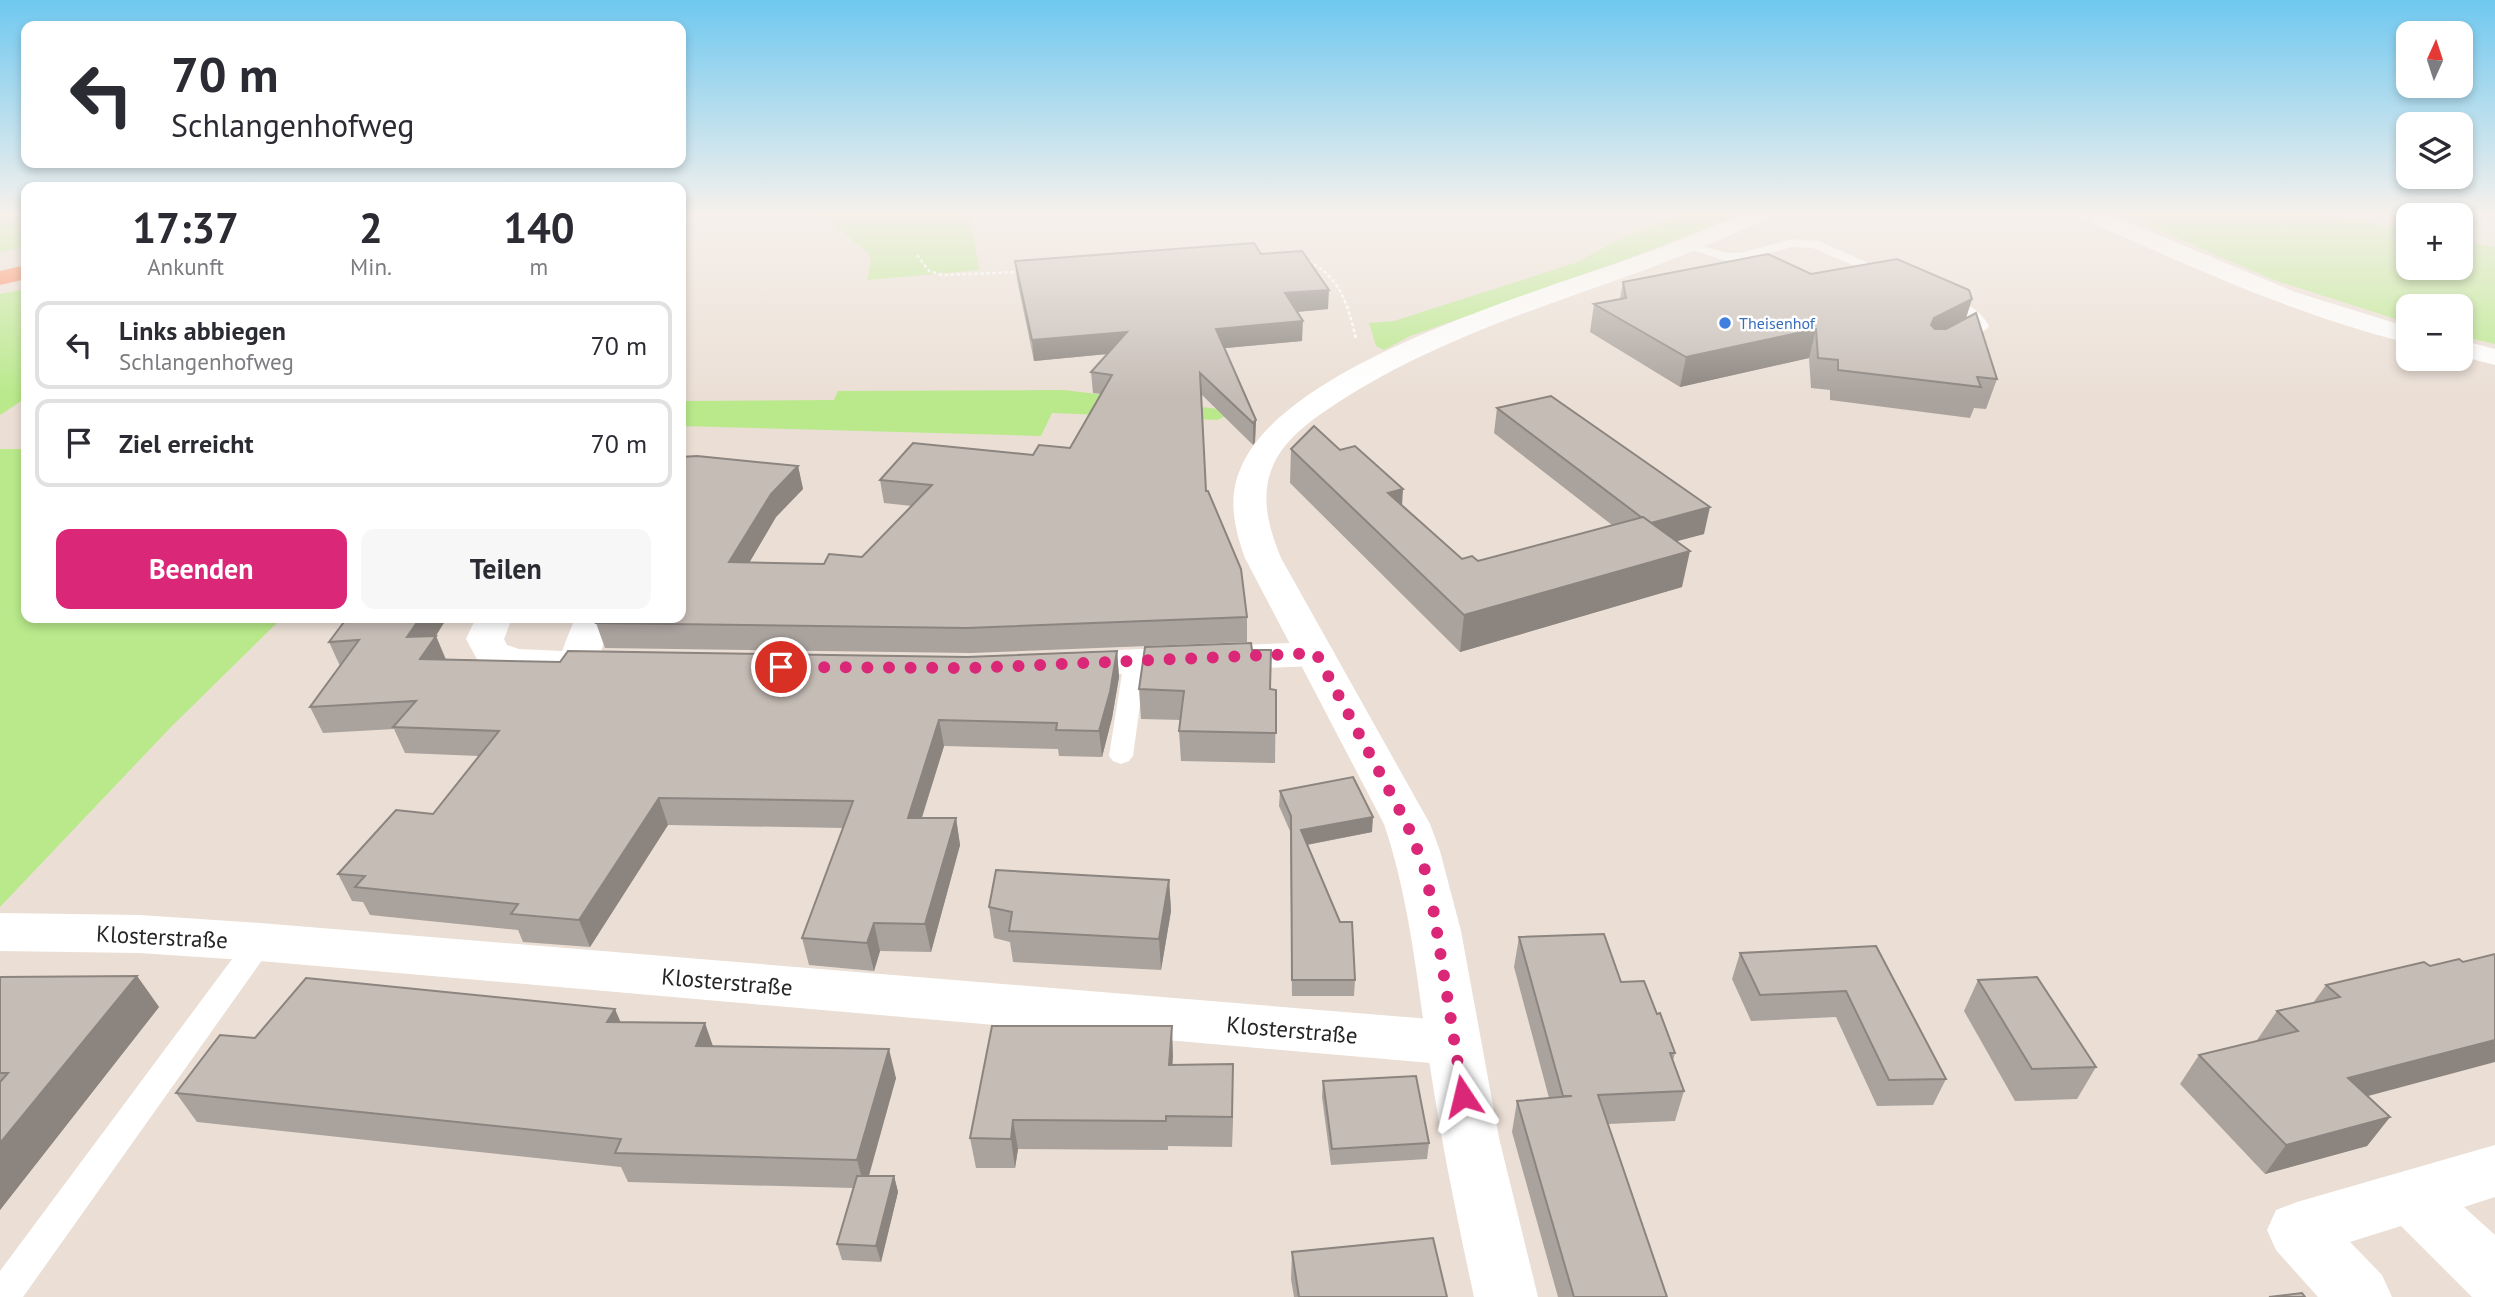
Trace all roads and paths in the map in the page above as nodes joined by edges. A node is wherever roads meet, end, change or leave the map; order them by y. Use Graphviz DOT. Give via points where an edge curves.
graph roads {
  1 [pos="1332,275"];
  2 [pos="1608,275"];
  3 [pos="1885,275"];
  4 [pos="2227,275"];
  5 [pos="1898,280"];
  6 [pos="1934,296"];
  7 [pos="2396,332"];
  8 [pos="1941,347"];
  9 [pos="2473,351"];
  10 [pos="1395,356"];
  11 [pos="2495,357"];
  12 [pos="492,623"];
  13 [pos="591,623"];
  14 [pos="1316,653"];
  15 [pos="1135,661"];
  16 [pos="577,663"];
  17 [pos="617,664"];
  18 [pos="1026,666"];
  19 [pos="1121,756"];
  20 [pos="0,932"];
  21 [pos="260,942"];
  22 [pos="1454,1043"];
  23 [pos="2495,1171"];
  24 [pos="2410,1195"];
  25 [pos="2495,1278"];
  26 [pos="2,1297"];
  27 [pos="1506,1297"];
  28 [pos="2360,1297"];
  1 -- 10 [label="path" via="1339,283 1357,342 1366,350"];
  2 -- 10 [label="street"];
  3 -- 5 [label="lane"];
  4 -- 7 [label="street" via="2327,312"];
  6 -- 8 [label="lane" via="1970,312 1982,326"];
  9 -- 11 [label="street"];
  10 -- 14 [label="street" via="1291,422 1257,464 1250,485 1248,511 1254,534"];
  12 -- 16 [label="street" via="485,639 492,653 514,662"];
  13 -- 16 [label="street"];
  14 -- 15 [label="street"];
  14 -- 22 [label="street" via="1407,824 1424,866"];
  15 -- 18 [label="street"];
  15 -- 19 [label="lane"];
  16 -- 17 [label="street"];
  20 -- 21 [label="street, Klosterstraße"];
  21 -- 22 [label="street, Klosterstraße"];
  21 -- 26 [label="lane"];
  22 -- 27 [label="street" via="1477,1175"];
  23 -- 24 [label="street"];
  24 -- 25 [label="street"];
  24 -- 28 [label="street" via="2297,1230"];
}
